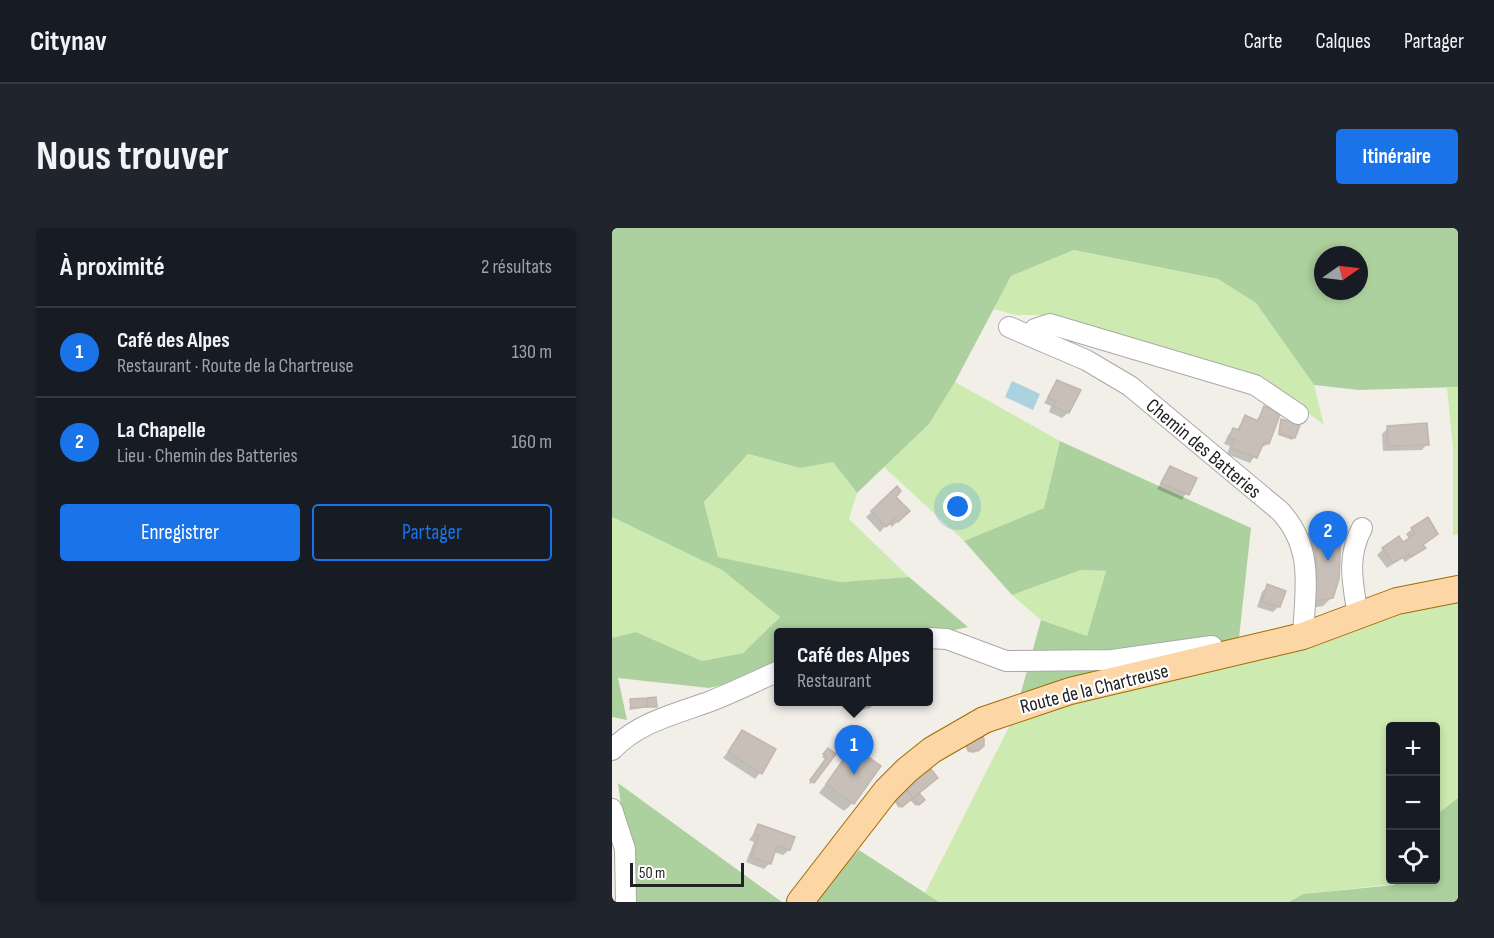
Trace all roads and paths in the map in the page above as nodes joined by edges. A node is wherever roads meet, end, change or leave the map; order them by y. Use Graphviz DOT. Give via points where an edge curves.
graph roads {
  1 [pos="1009,327"];
  2 [pos="1035,338"];
  3 [pos="1298,414"];
  4 [pos="1362,528"];
  5 [pos="1458,589"];
  6 [pos="1358,616"];
  7 [pos="1303,636"];
  8 [pos="933,638"];
  9 [pos="1251,650"];
  10 [pos="774,673"];
  11 [pos="612,750"];
  12 [pos="612,809"];
  13 [pos="626,902"];
  14 [pos="800,902"];
  1 -- 2 [label="street, Chemin des Batteries"];
  2 -- 3 [label="street" via="1035,329 1050,324 1255,385"];
  2 -- 7 [label="street, Chemin des Batteries" via="1086,360 1130,386 1288,520 1300,539 1306,565"];
  4 -- 6 [label="street" via="1353,545 1352,578"];
  5 -- 6 [label="main road, Route de la Chartreuse" via="1397,601"];
  6 -- 7 [label="main road, Route de la Chartreuse"];
  7 -- 9 [label="main road, Route de la Chartreuse"];
  8 -- 9 [label="street" via="948,639 1006,661 1112,660 1228,644"];
  9 -- 14 [label="main road, Route de la Chartreuse" via="1060,694 1010,710 960,733 932,750 886,791"];
  10 -- 11 [label="street" via="642,726"];
  12 -- 13 [label="street" via="625,849"];
}
